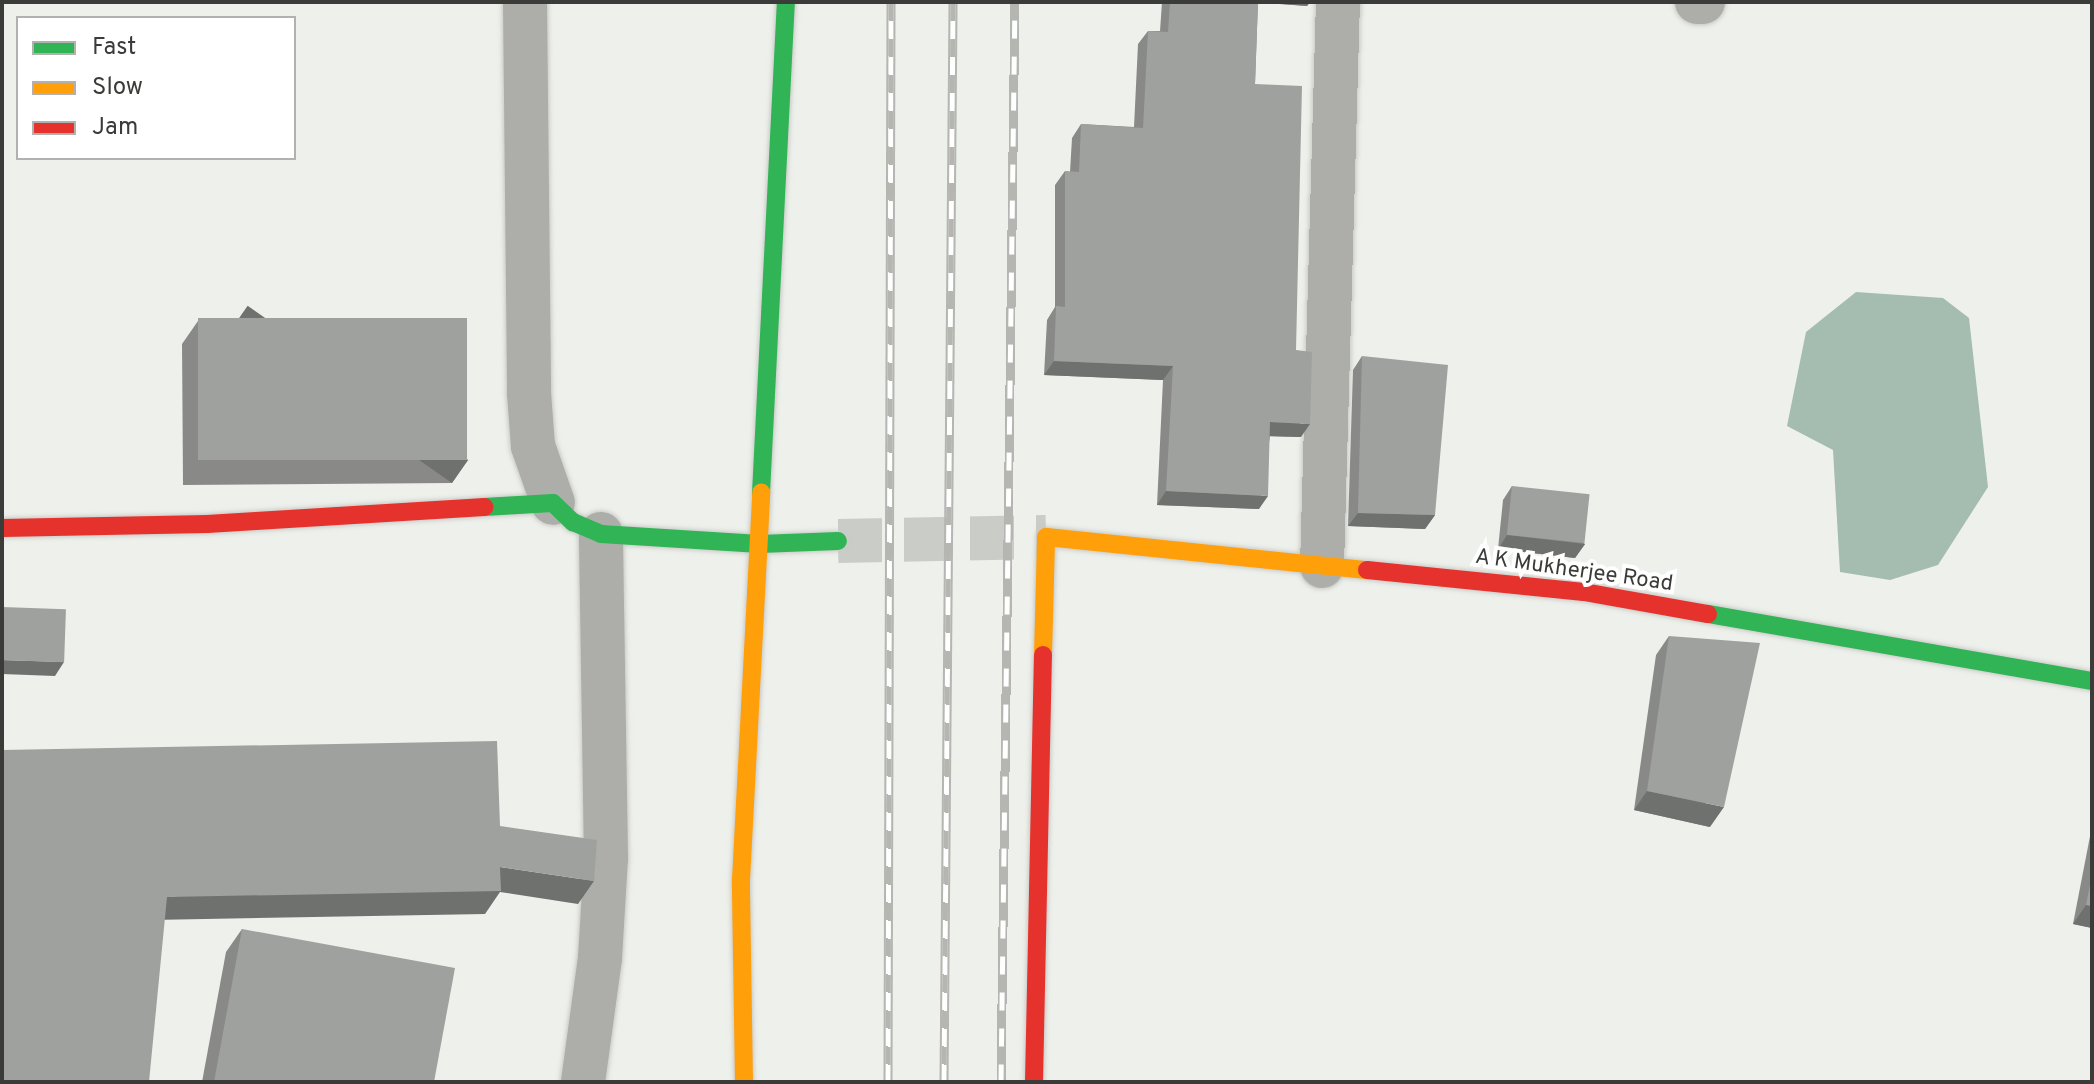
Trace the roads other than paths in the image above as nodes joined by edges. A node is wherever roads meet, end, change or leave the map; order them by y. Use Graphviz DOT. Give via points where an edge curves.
graph roads {
  1 [pos="525,2"];
  2 [pos="786,2"];
  3 [pos="1338,2"];
  4 [pos="553,503"];
  5 [pos="2,528"];
  6 [pos="601,534"];
  7 [pos="838,541"];
  8 [pos="760,544"];
  9 [pos="1322,566"];
  10 [pos="2092,681"];
  11 [pos="583,1082"];
  12 [pos="744,1082"];
  13 [pos="1034,1082"];
  1 -- 4 [label="street" via="529,393 533,446"];
  2 -- 8 [label="street"];
  3 -- 9 [label="street"];
  4 -- 5 [label="street" via="207,524"];
  4 -- 6 [label="street" via="573,522"];
  6 -- 8 [label="street"];
  6 -- 11 [label="street" via="606,858"];
  7 -- 8 [label="street"];
  8 -- 12 [label="street" via="741,880"];
  9 -- 10 [label="street, A K Mukherjee Road" via="1584,592"];
  9 -- 13 [label="street, A K Mukherjee Road" via="1046,537"];
}
